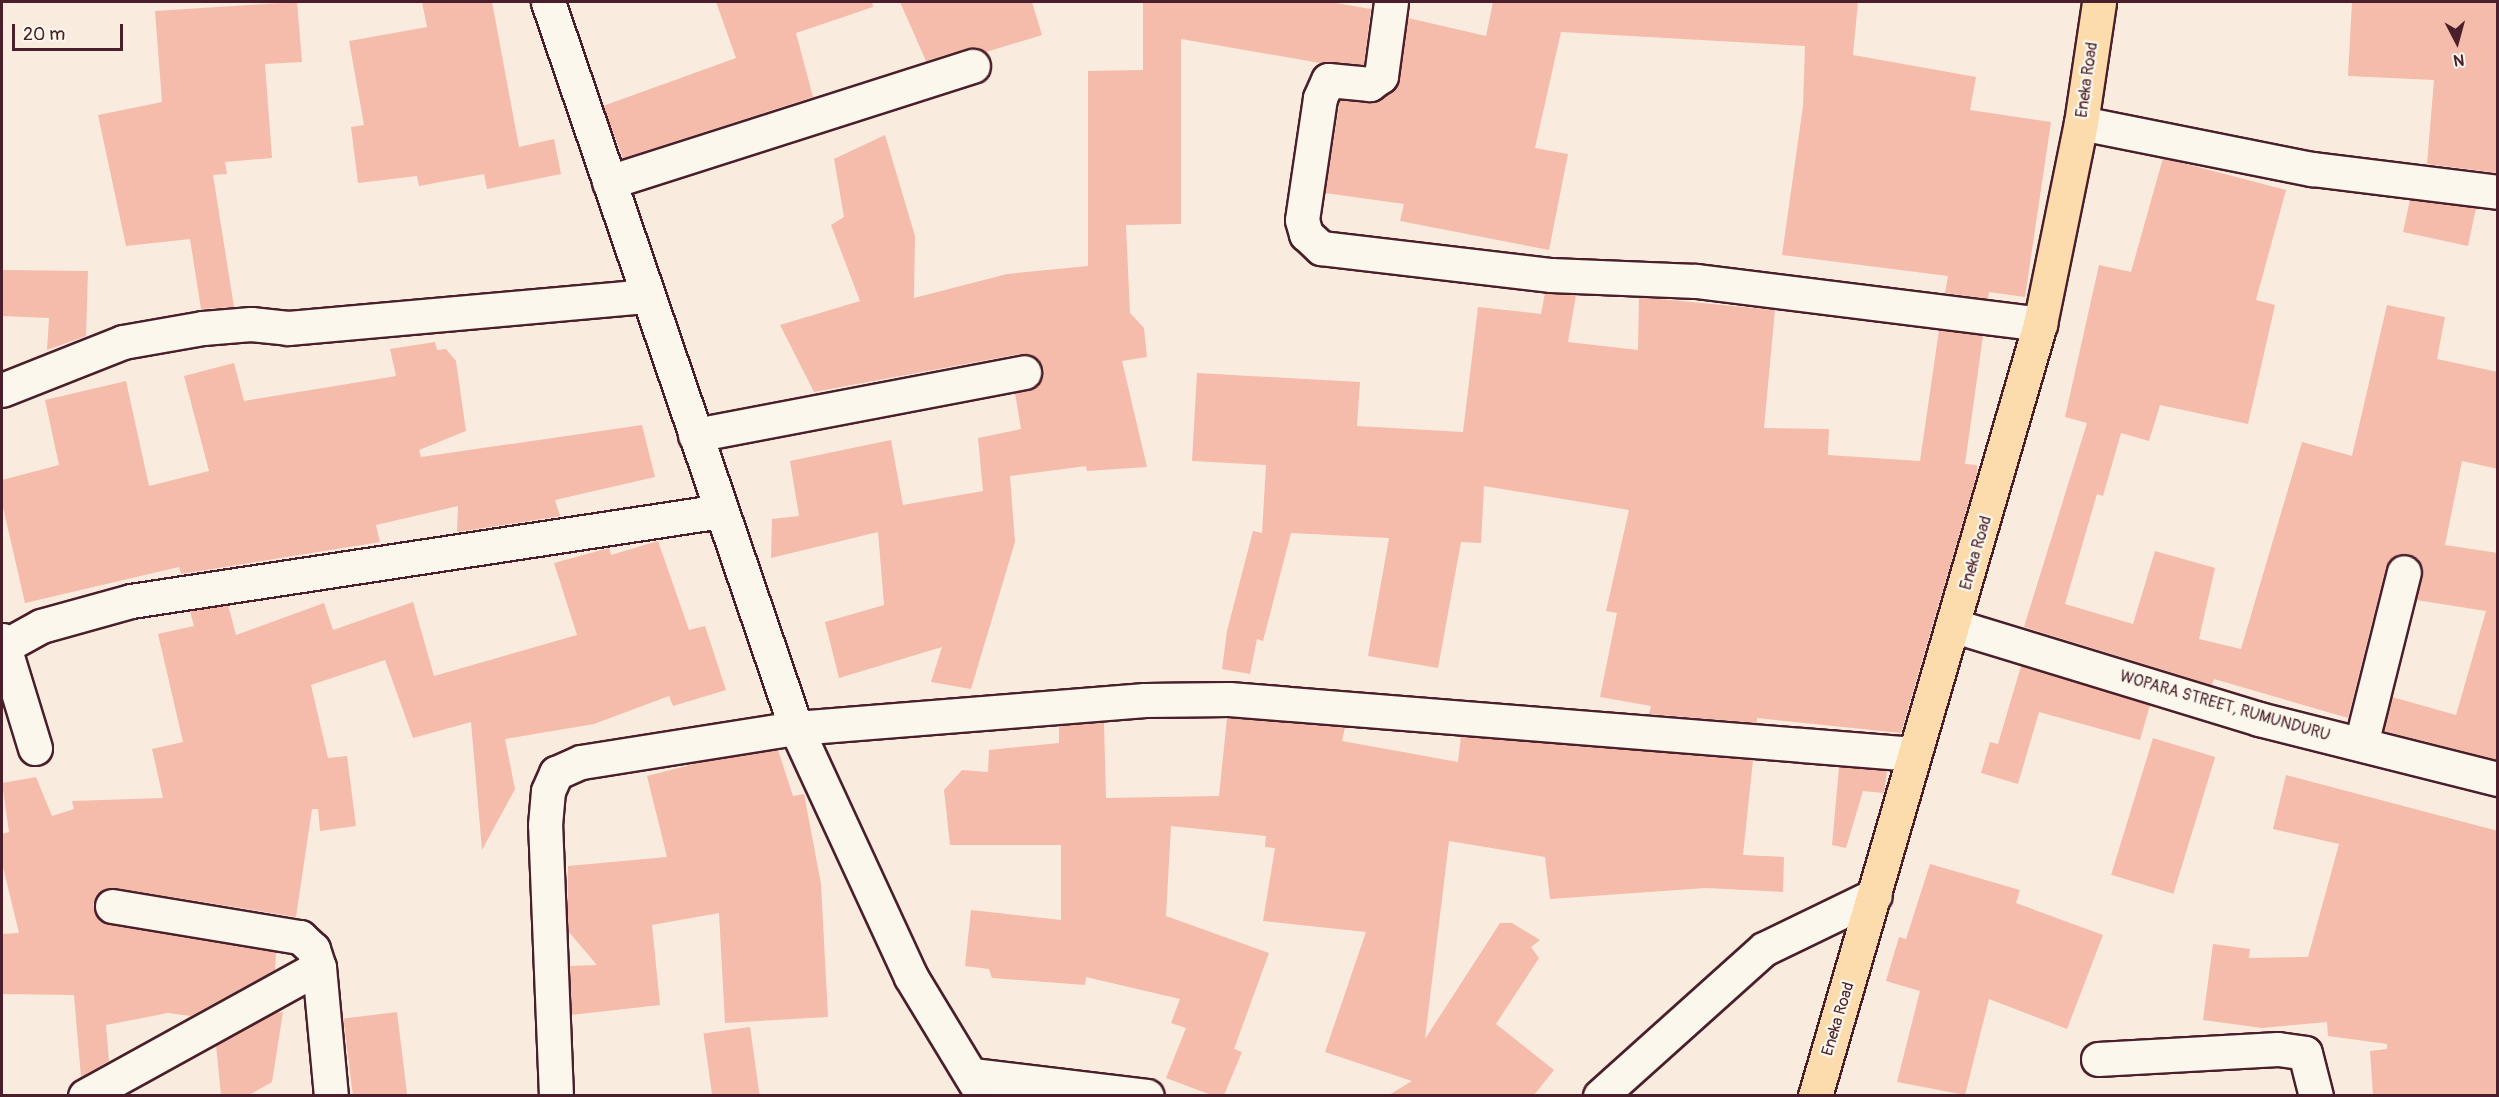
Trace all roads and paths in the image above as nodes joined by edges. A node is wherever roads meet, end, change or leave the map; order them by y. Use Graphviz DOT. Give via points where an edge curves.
graph roads {
  1 [pos="548,2"];
  2 [pos="1391,2"];
  3 [pos="2099,2"];
  4 [pos="973,66"];
  5 [pos="2081,123"];
  6 [pos="609,182"];
  7 [pos="2498,192"];
  8 [pos="646,296"];
  9 [pos="2040,324"];
  10 [pos="1024,372"];
  11 [pos="2,390"];
  12 [pos="694,435"];
  13 [pos="721,511"];
  14 [pos="2404,572"];
  15 [pos="1955,626"];
  16 [pos="2,644"];
  17 [pos="795,728"];
  18 [pos="2361,744"];
  19 [pos="35,748"];
  20 [pos="1914,754"];
  21 [pos="2498,779"];
  22 [pos="1875,895"];
  23 [pos="112,906"];
  24 [pos="319,966"];
  25 [pos="2098,1059"];
  26 [pos="979,1085"];
  27 [pos="84,1095"];
  28 [pos="331,1095"];
  29 [pos="556,1095"];
  30 [pos="1148,1095"];
  31 [pos="1599,1095"];
  32 [pos="1815,1095"];
  33 [pos="2316,1095"];
  1 -- 6 [label="street"];
  2 -- 9 [label="street" via="1380,76 1370,84 1328,80 1320,98 1302,220 1306,234 1321,248 1551,275 1696,281"];
  3 -- 5 [label="main road, Eneka Road"];
  4 -- 6 [label="street"];
  5 -- 7 [label="street" via="2312,169"];
  5 -- 9 [label="main road, Eneka Road"];
  6 -- 8 [label="street"];
  8 -- 11 [label="street" via="288,328 250,324 203,328 123,342"];
  8 -- 12 [label="street"];
  9 -- 15 [label="main road, Eneka Road"];
  10 -- 12 [label="street"];
  12 -- 13 [label="street"];
  13 -- 16 [label="street" via="131,601 41,626"];
  13 -- 17 [label="street"];
  14 -- 18 [label="street"];
  15 -- 18 [label="street, WOPARA STREET, RUMUNDURU" via="2259,719"];
  15 -- 20 [label="main road, Eneka Road"];
  16 -- 19 [label="street"];
  17 -- 20 [label="street" via="1145,700 1229,699"];
  17 -- 26 [label="street" via="911,977"];
  17 -- 29 [label="street" via="581,762 556,773 548,791 545,825"];
  18 -- 21 [label="street, WOPARA STREET, RUMUNDURU"];
  20 -- 22 [label="main road, Eneka Road"];
  22 -- 31 [label="street" via="1764,949"];
  22 -- 32 [label="main road, Eneka Road"];
  23 -- 24 [label="street" via="300,937 313,949"];
  24 -- 27 [label="street"];
  24 -- 28 [label="street"];
  25 -- 33 [label="street" via="2278,1049 2305,1053"];
  26 -- 30 [label="street"];
}
